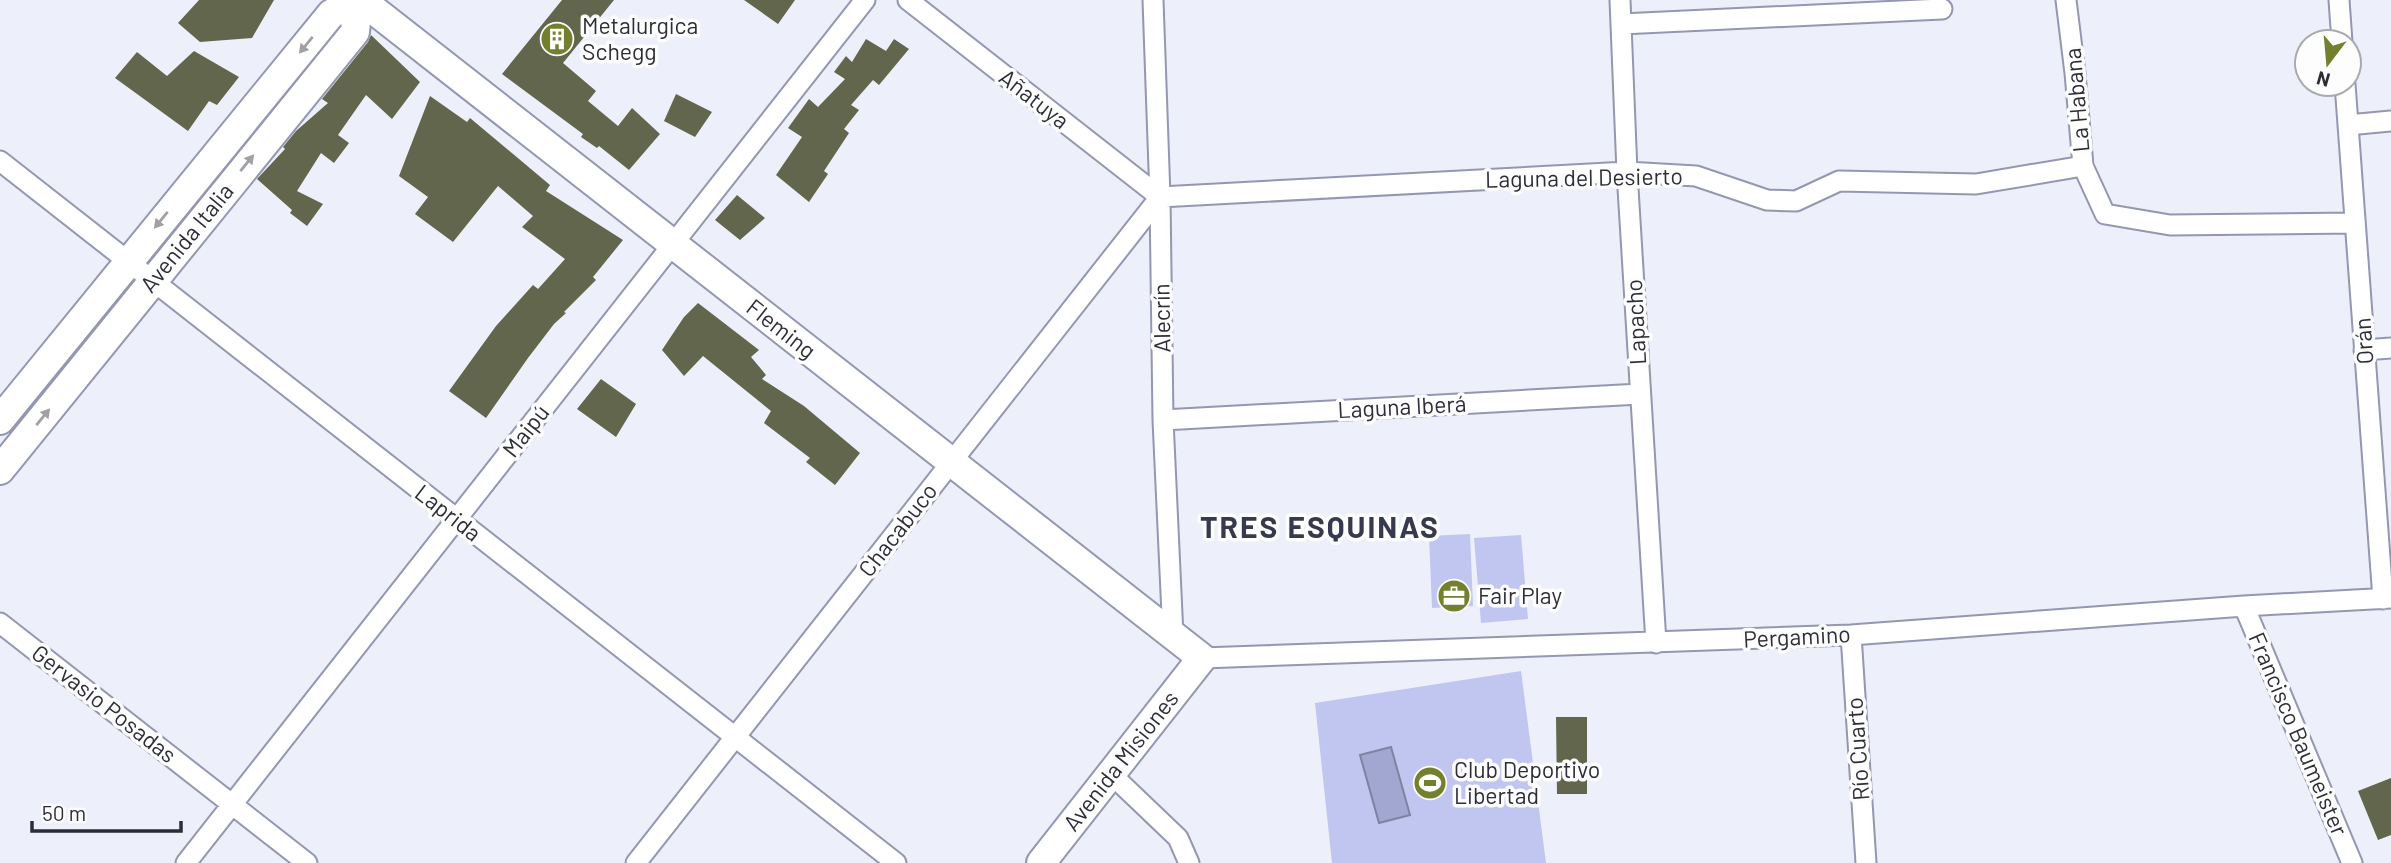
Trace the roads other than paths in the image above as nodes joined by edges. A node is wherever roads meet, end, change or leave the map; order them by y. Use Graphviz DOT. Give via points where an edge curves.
graph roads {
  1 [pos="358,0"];
  2 [pos="865,0"];
  3 [pos="908,0"];
  4 [pos="1153,0"];
  5 [pos="1620,0"];
  6 [pos="2066,0"];
  7 [pos="2339,0"];
  8 [pos="1942,9"];
  9 [pos="1621,23"];
  10 [pos="2341,28"];
  11 [pos="2346,98"];
  12 [pos="2391,121"];
  13 [pos="2348,125"];
  14 [pos="0,161"];
  15 [pos="2083,166"];
  16 [pos="1627,172"];
  17 [pos="1160,197"];
  18 [pos="2355,223"];
  19 [pos="673,245"];
  20 [pos="127,262"];
  21 [pos="151,281"];
  22 [pos="2391,348"];
  23 [pos="2364,350"];
  24 [pos="1640,394"];
  25 [pos="0,420"];
  26 [pos="1163,420"];
  27 [pos="951,463"];
  28 [pos="0,470"];
  29 [pos="456,519"];
  30 [pos="2387,598"];
  31 [pos="2244,606"];
  32 [pos="0,623"];
  33 [pos="1851,635"];
  34 [pos="1173,636"];
  35 [pos="1656,643"];
  36 [pos="1202,658"];
  37 [pos="735,737"];
  38 [pos="1111,774"];
  39 [pos="233,804"];
  40 [pos="187,863"];
  41 [pos="307,863"];
  42 [pos="636,863"];
  43 [pos="896,863"];
  44 [pos="1041,863"];
  45 [pos="1189,863"];
  46 [pos="1866,863"];
  47 [pos="2352,863"];
  1 -- 19 [label="main road, Fleming"];
  1 -- 20 [label="main road, Avenida Italia, one-way" via="331,14"];
  21 -- 1 [label="main road, Avenida Italia, one-way" via="355,32"];
  2 -- 19 [label="street, Maipú"];
  3 -- 17 [label="street, Añatuya"];
  4 -- 17 [label="street, Alecrín"];
  5 -- 9 [label="street, Lapacho"];
  6 -- 15 [label="street, La Habana"];
  7 -- 10 [label="street"];
  8 -- 9 [label="street"];
  9 -- 16 [label="street, Lapacho"];
  11 -- 13 [label="street, Orán"];
  12 -- 13 [label="street"];
  13 -- 18 [label="street, Orán"];
  14 -- 20 [label="street, Laprida"];
  15 -- 16 [label="street, Laguna del Desierto" via="1976,184 1839,181 1796,201 1767,200 1696,176"];
  15 -- 18 [label="street, La Habana" via="2105,214 2170,225"];
  16 -- 17 [label="street, Laguna del Desierto"];
  16 -- 24 [label="street, Lapacho"];
  17 -- 26 [label="street, Alecrín"];
  17 -- 27 [label="street, Chacabuco"];
  18 -- 23 [label="street, Orán"];
  19 -- 27 [label="main road, Fleming"];
  19 -- 29 [label="street, Maipú"];
  20 -- 21 [label="street, Laprida"];
  20 -- 25 [label="main road, Avenida Italia"];
  28 -- 21 [label="main road, Avenida Italia, one-way"];
  21 -- 29 [label="street, Laprida"];
  22 -- 23 [label="street"];
  23 -- 30 [label="street, Orán"];
  24 -- 26 [label="street, Laguna Iberá"];
  24 -- 35 [label="street, Lapacho"];
  26 -- 34 [label="street, Alecrín"];
  27 -- 34 [label="main road, Fleming"];
  27 -- 37 [label="street, Chacabuco"];
  29 -- 37 [label="street, Laprida"];
  29 -- 39 [label="street, Maipú"];
  30 -- 31 [label="street, Pergamino"];
  31 -- 33 [label="street, Pergamino"];
  31 -- 47 [label="street, Francisco Baumeister"];
  32 -- 39 [label="street, Gervasio Posadas"];
  33 -- 35 [label="street, Pergamino"];
  33 -- 46 [label="street, Río Cuarto"];
  34 -- 36 [label="main road, Fleming"];
  35 -- 36 [label="street, Pergamino"];
  36 -- 38 [label="main road, Avenida Misiones"];
  37 -- 42 [label="street, Chacabuco"];
  37 -- 43 [label="street, Laprida"];
  38 -- 44 [label="main road, Avenida Misiones"];
  38 -- 45 [label="street" via="1178,838"];
  39 -- 40 [label="street, Maipú"];
  39 -- 41 [label="street, Gervasio Posadas"];
}
